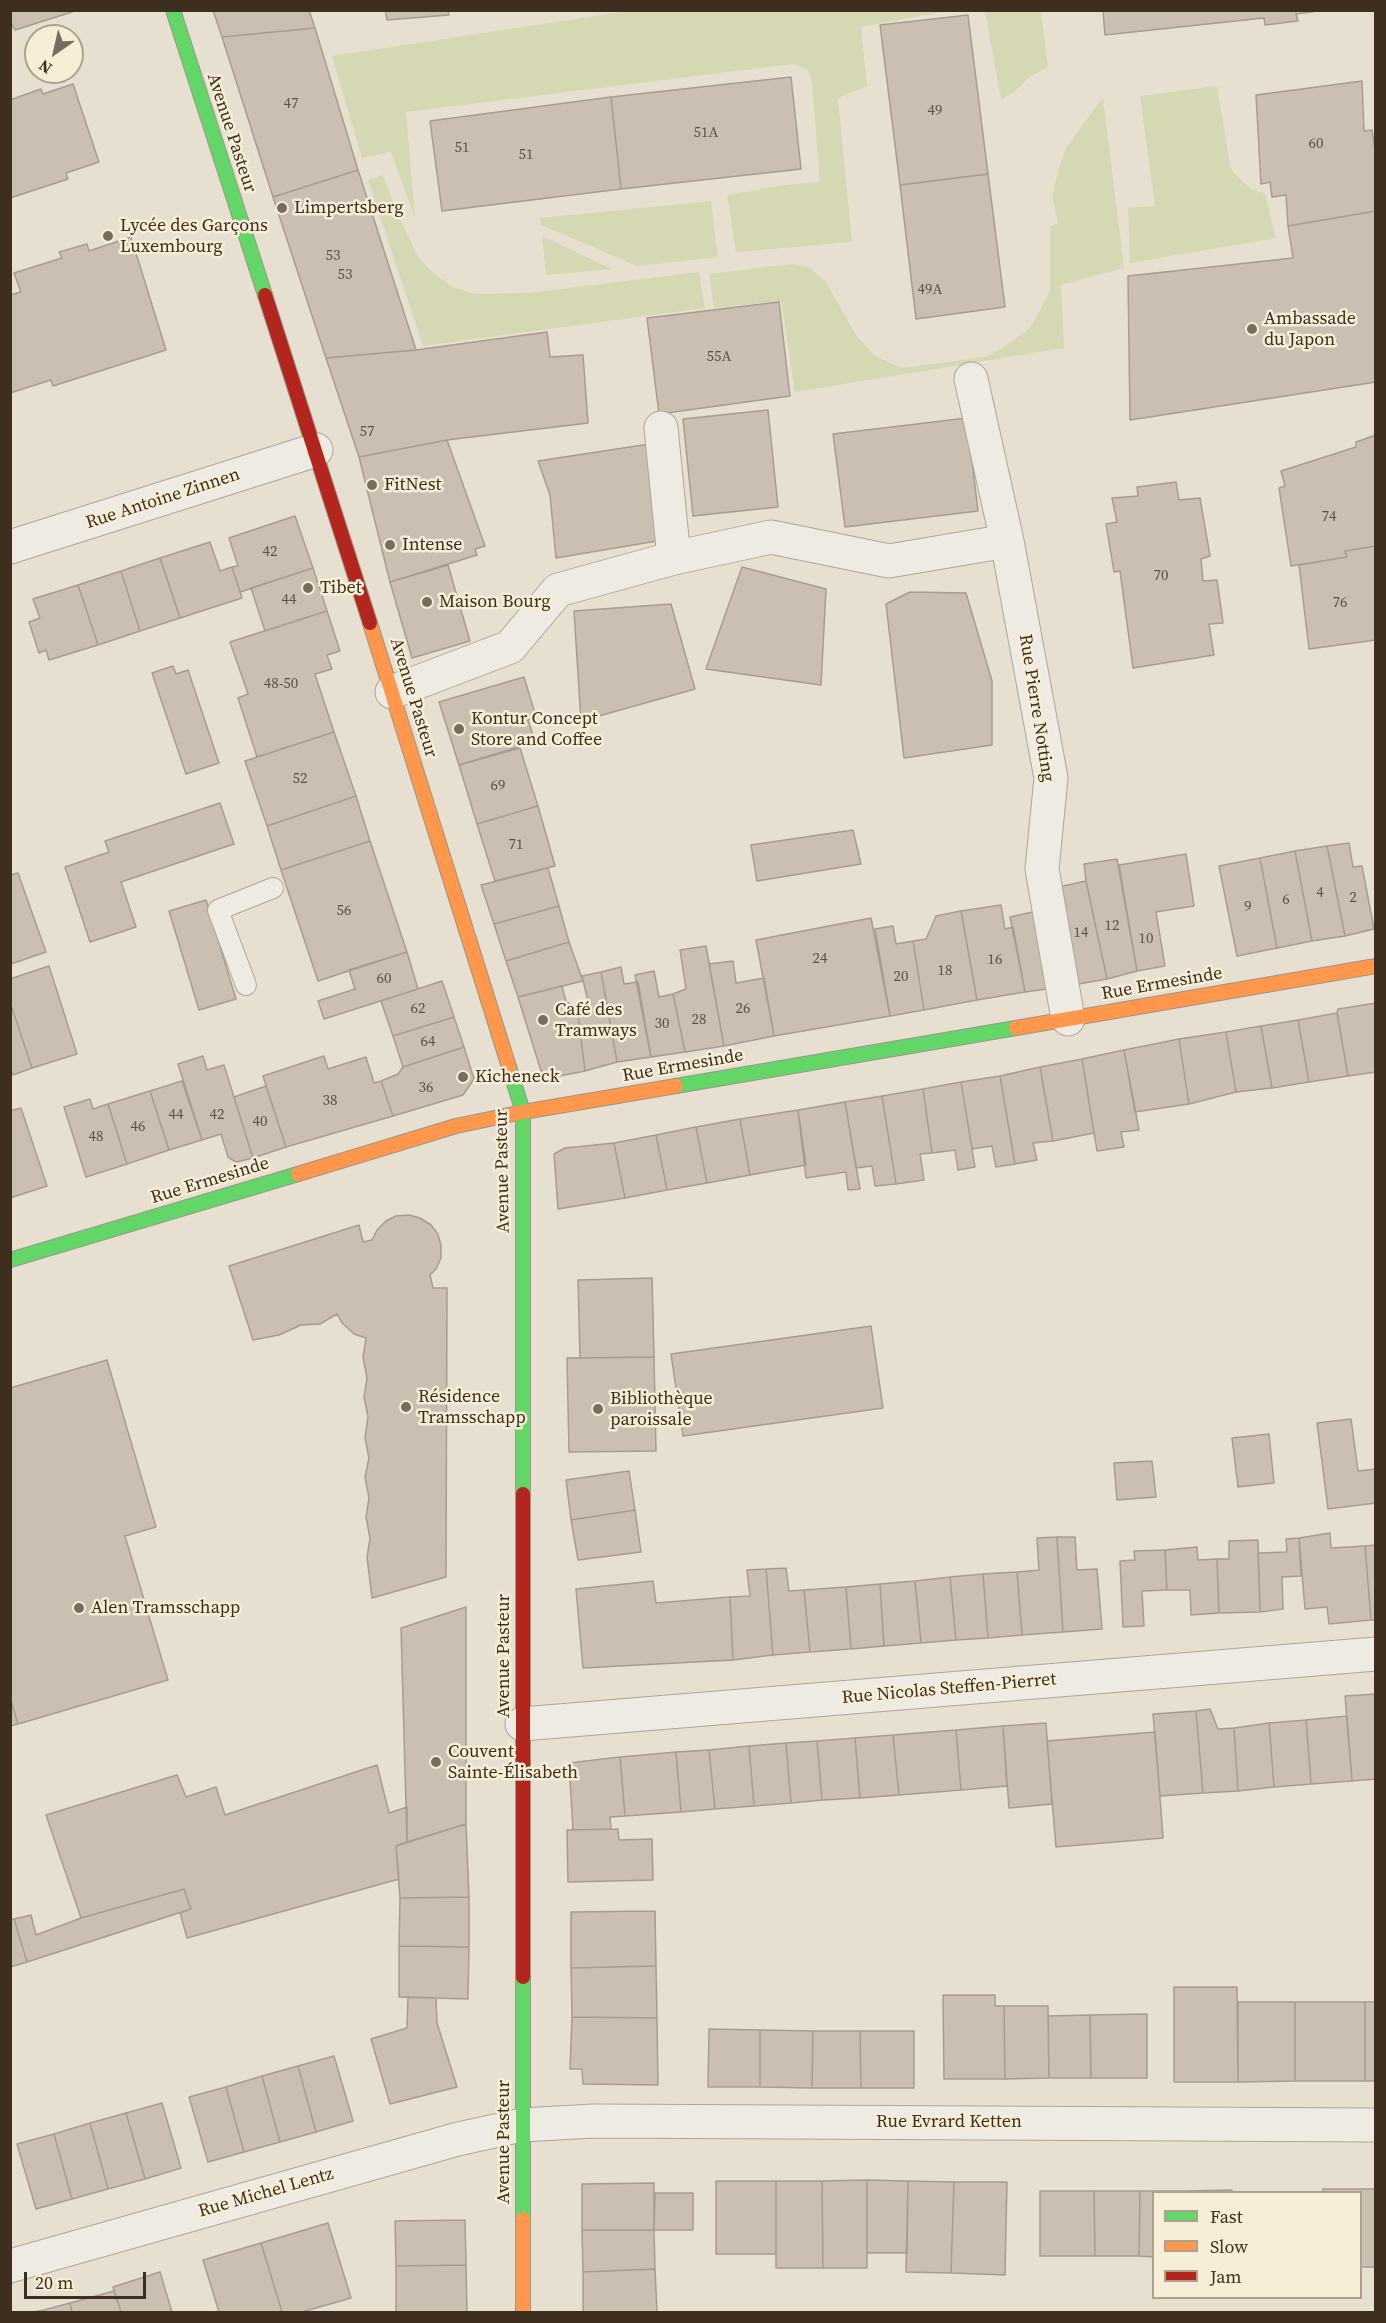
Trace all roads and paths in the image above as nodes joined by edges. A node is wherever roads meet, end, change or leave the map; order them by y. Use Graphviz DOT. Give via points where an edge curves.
graph roads {
  1 [pos="173,10"];
  2 [pos="971,379"];
  3 [pos="661,428"];
  4 [pos="316,450"];
  5 [pos="1006,541"];
  6 [pos="10,548"];
  7 [pos="674,558"];
  8 [pos="392,692"];
  9 [pos="273,888"];
  10 [pos="1376,966"];
  11 [pos="246,985"];
  12 [pos="1068,1018"];
  13 [pos="523,1112"];
  14 [pos="10,1260"];
  15 [pos="1376,1654"];
  16 [pos="522,1724"];
  17 [pos="522,2125"];
  18 [pos="1376,2125"];
  19 [pos="10,2266"];
  20 [pos="523,2313"];
  1 -- 4 [label="street, Avenue Pasteur"];
  2 -- 5 [label="street, Rue Pierre Notting"];
  3 -- 7 [label="street"];
  4 -- 6 [label="street, Rue Antoine Zinnen"];
  4 -- 8 [label="street, Avenue Pasteur"];
  5 -- 7 [label="street" via="890,561 771,537"];
  5 -- 12 [label="street, Rue Pierre Notting" via="1051,778 1042,869"];
  7 -- 8 [label="street" via="558,590 510,647"];
  8 -- 13 [label="street, Avenue Pasteur"];
  9 -- 11 [label="lane" via="218,910"];
  10 -- 12 [label="street, Rue Ermesinde"];
  12 -- 13 [label="street, Rue Ermesinde"];
  13 -- 14 [label="street, Rue Ermesinde" via="456,1126"];
  13 -- 16 [label="street, Avenue Pasteur"];
  15 -- 16 [label="street, Rue Nicolas Steffen-Pierret"];
  16 -- 17 [label="street, Avenue Pasteur"];
  17 -- 18 [label="street, Rue Evrard Ketten" via="593,2121"];
  17 -- 19 [label="street, Rue Michel Lentz" via="458,2139"];
  17 -- 20 [label="street, Avenue Pasteur"];
}
